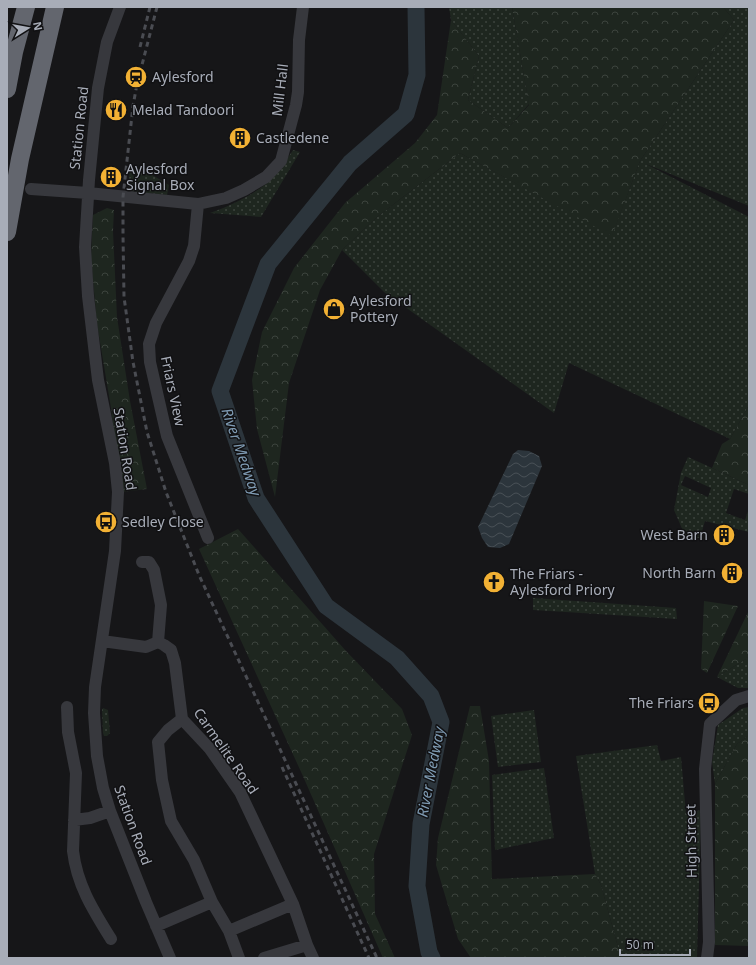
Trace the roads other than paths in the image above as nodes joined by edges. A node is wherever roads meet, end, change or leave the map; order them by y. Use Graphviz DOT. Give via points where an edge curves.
graph roads {
  1 [pos="26,7"];
  2 [pos="55,7"];
  3 [pos="120,7"];
  4 [pos="303,7"];
  5 [pos="7,89"];
  6 [pos="31,189"];
  7 [pos="88,193"];
  8 [pos="198,204"];
  9 [pos="7,232"];
  10 [pos="208,538"];
  11 [pos="142,562"];
  12 [pos="102,641"];
  13 [pos="158,642"];
  14 [pos="749,696"];
  15 [pos="67,707"];
  16 [pos="182,719"];
  17 [pos="110,811"];
  18 [pos="74,820"];
  19 [pos="212,902"];
  20 [pos="293,904"];
  21 [pos="156,926"];
  22 [pos="229,931"];
  23 [pos="111,939"];
  24 [pos="307,945"];
  25 [pos="170,958"];
  26 [pos="239,958"];
  27 [pos="264,958"];
  28 [pos="312,958"];
  29 [pos="708,958"];
  1 -- 5 [label="highway"];
  2 -- 9 [label="highway" via="20,159"];
  3 -- 7 [label="street, Station Road" via="107,42 101,69"];
  4 -- 8 [label="street, Mill Hall" via="299,40 298,92 281,162 266,177 244,190 226,198"];
  6 -- 7 [label="street, Mill Hall"];
  7 -- 8 [label="street, Mill Hall"];
  7 -- 12 [label="street, Station Road" via="88,296 98,380 115,463 118,492 115,551"];
  8 -- 10 [label="street, Friars View" via="194,246 189,261 156,324 149,344 150,362 167,436"];
  11 -- 13 [label="street" via="149,562 154,570 161,605"];
  12 -- 13 [label="street" via="146,647"];
  12 -- 17 [label="street, Station Road" via="94,713 97,756"];
  13 -- 16 [label="street, Carmelite Road" via="171,650"];
  14 -- 29 [label="street, High Street" via="736,700 710,724 705,769"];
  15 -- 18 [label="street" via="68,732 76,773"];
  16 -- 19 [label="street" via="158,742 162,780 171,821 194,860"];
  16 -- 20 [label="street, Carmelite Road" via="210,749 240,792"];
  17 -- 18 [label="street"];
  17 -- 21 [label="street, Station Road"];
  18 -- 23 [label="street" via="73,851 77,876 93,910"];
  19 -- 21 [label="street"];
  19 -- 22 [label="street"];
  20 -- 22 [label="street"];
  20 -- 24 [label="street, Carmelite Road"];
  21 -- 25 [label="street, Station Road"];
  22 -- 26 [label="street"];
  24 -- 27 [label="street"];
  24 -- 28 [label="street, Carmelite Road"];
}
